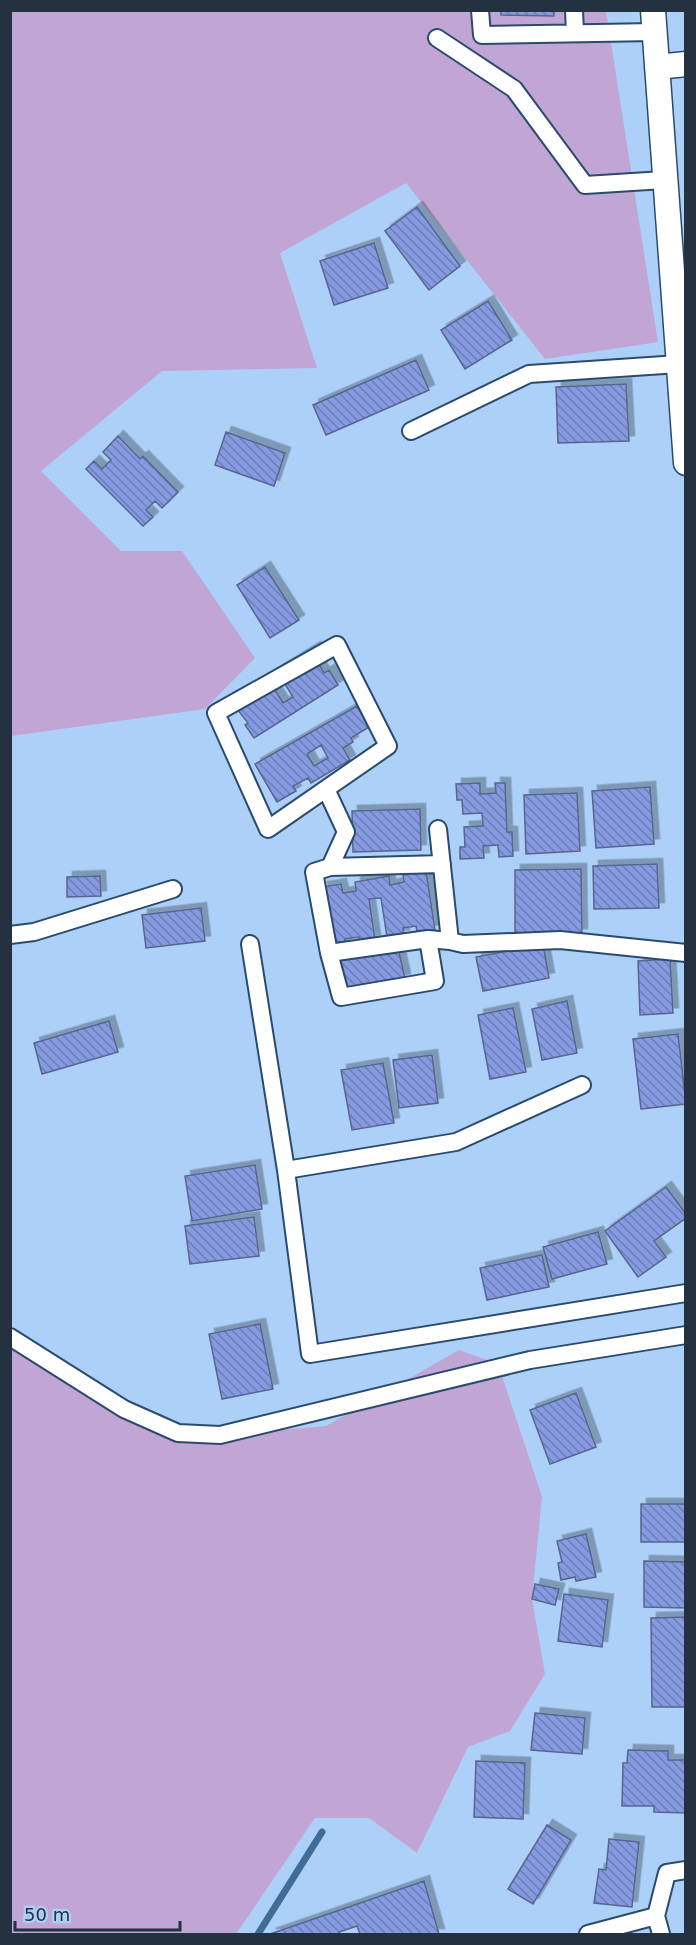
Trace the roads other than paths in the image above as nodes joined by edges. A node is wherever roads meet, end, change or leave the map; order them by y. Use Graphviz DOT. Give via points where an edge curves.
graph roads {
  1 [pos="480,10"];
  2 [pos="574,10"];
  3 [pos="654,21"];
  4 [pos="575,33"];
  5 [pos="437,38"];
  6 [pos="686,64"];
  7 [pos="657,67"];
  8 [pos="664,180"];
  9 [pos="679,364"];
  10 [pos="411,431"];
  11 [pos="686,463"];
  12 [pos="326,789"];
  13 [pos="438,829"];
  14 [pos="442,864"];
  15 [pos="330,867"];
  16 [pos="173,889"];
  17 [pos="10,935"];
  18 [pos="428,939"];
  19 [pos="450,941"];
  20 [pos="250,944"];
  21 [pos="328,953"];
  22 [pos="686,953"];
  23 [pos="582,1085"];
  24 [pos="285,1170"];
  25 [pos="686,1293"];
  26 [pos="686,1335"];
  27 [pos="10,1337"];
  28 [pos="686,1870"];
  29 [pos="656,1916"];
  30 [pos="588,1935"];
  31 [pos="661,1935"];
  1 -- 4 [label="street" via="482,35"];
  2 -- 4 [label="street"];
  3 -- 4 [label="street"];
  3 -- 7 [label="main road"];
  5 -- 8 [label="street" via="514,89 585,185"];
  6 -- 7 [label="main road"];
  7 -- 8 [label="main road"];
  8 -- 9 [label="main road"];
  9 -- 10 [label="street" via="529,374"];
  9 -- 11 [label="main road"];
  12 -- 12 [label="street" via="268,829 216,713 337,645 388,746"];
  12 -- 15 [label="street" via="346,832"];
  13 -- 14 [label="street"];
  14 -- 15 [label="street"];
  14 -- 19 [label="street"];
  15 -- 21 [label="street" via="314,872"];
  16 -- 17 [label="street" via="34,932"];
  18 -- 19 [label="street"];
  18 -- 21 [label="street"];
  18 -- 21 [label="street" via="435,981 341,997"];
  19 -- 22 [label="street" via="464,944 560,940"];
  20 -- 24 [label="street"];
  23 -- 24 [label="street" via="456,1142"];
  24 -- 25 [label="street" via="310,1354"];
  26 -- 27 [label="street" via="530,1360 220,1435 178,1433 124,1409"];
  28 -- 29 [label="street" via="668,1873"];
  29 -- 30 [label="street"];
  29 -- 31 [label="street"];
}
